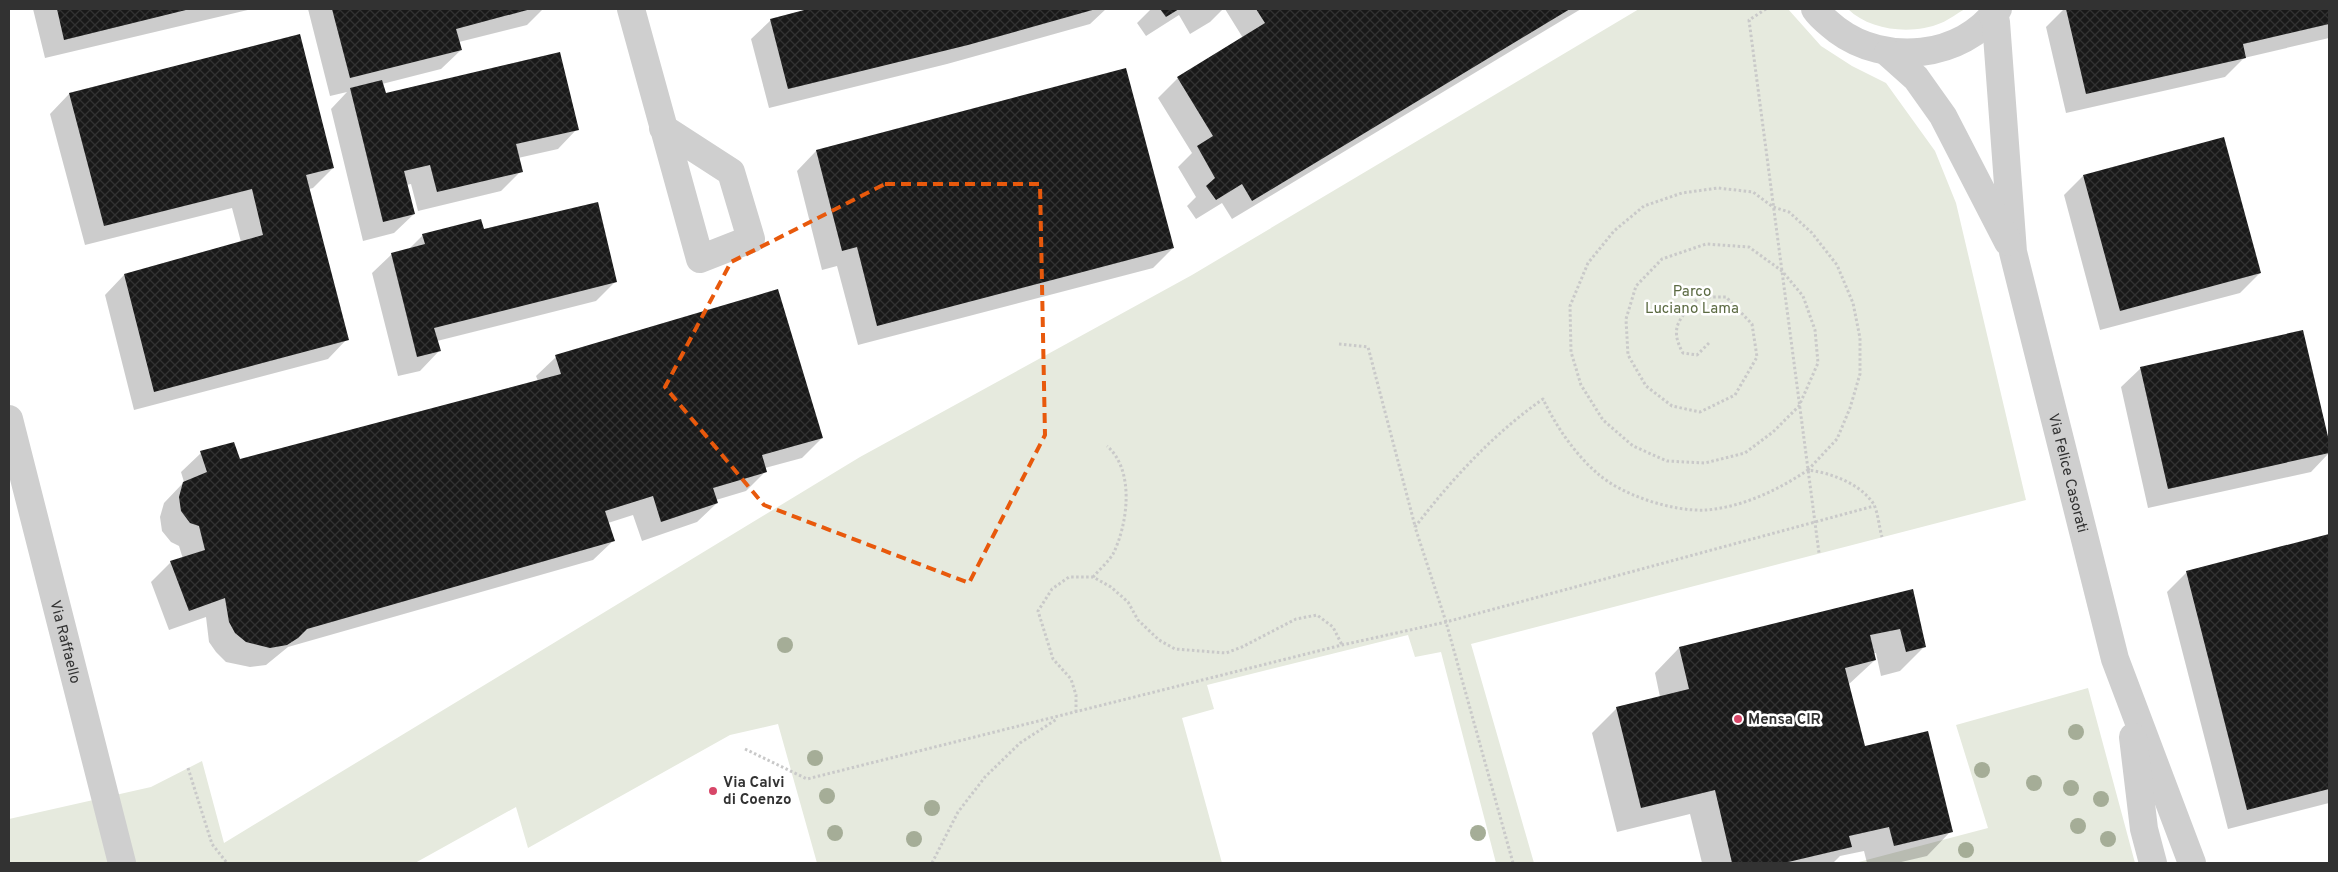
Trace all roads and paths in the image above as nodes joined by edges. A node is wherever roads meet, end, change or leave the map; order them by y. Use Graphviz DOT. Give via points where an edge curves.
graph roads {
  1 [pos="631,9"];
  2 [pos="1766,9"];
  3 [pos="1815,9"];
  4 [pos="1996,12"];
  5 [pos="1888,52"];
  6 [pos="663,128"];
  7 [pos="1773,207"];
  8 [pos="2013,252"];
  9 [pos="1782,271"];
  10 [pos="1709,343"];
  11 [pos="1339,344"];
  12 [pos="1799,406"];
  13 [pos="9,419"];
  14 [pos="1107,446"];
  15 [pos="14,458"];
  16 [pos="1808,470"];
  17 [pos="1874,506"];
  18 [pos="1815,522"];
  19 [pos="1415,527"];
  20 [pos="1882,537"];
  21 [pos="1819,554"];
  22 [pos="1093,578"];
  23 [pos="1446,622"];
  24 [pos="1342,645"];
  25 [pos="2127,694"];
  26 [pos="1076,712"];
  27 [pos="1059,717"];
  28 [pos="744,748"];
  29 [pos="188,768"];
  30 [pos="122,863"];
  31 [pos="227,863"];
  32 [pos="932,863"];
  33 [pos="1513,863"];
  34 [pos="2153,863"];
  35 [pos="2192,863"];
  1 -- 6 [label="street"];
  2 -- 7 [label="path" via="1749,20"];
  3 -- 5 [label="street, Via Felice Casorati" via="1851,40"];
  4 -- 5 [label="street, Via Felice Casorati" via="1963,40 1927,53"];
  4 -- 8 [label="street, Via Felice Casorati"];
  5 -- 8 [label="street, Via Felice Casorati" via="1916,78 1943,116"];
  7 -- 9 [label="path"];
  7 -- 12 [label="path" via="1753,192 1718,188 1682,193 1644,206 1614,231 1588,263 1570,306 1571,352 1581,385 1603,420 1633,446 1667,460 1705,464 1745,453 1773,432"];
  7 -- 16 [label="path" via="1789,212 1812,233 1837,265 1854,303 1860,338 1860,374 1850,408 1837,439"];
  8 -- 25 [label="street, Via Felice Casorati" via="2115,660"];
  9 -- 10 [label="path" via="1749,247 1706,244 1662,259 1636,286 1626,319 1628,355 1646,386 1672,406 1700,412 1735,394 1757,357 1752,324 1726,297 1698,297 1678,322 1675,340 1683,353 1697,354"];
  9 -- 12 [label="path"];
  9 -- 12 [label="path" via="1803,296 1815,330 1818,363"];
  11 -- 19 [label="path" via="1368,348"];
  12 -- 16 [label="path"];
  13 -- 15 [label="street, Via Raffaello"];
  14 -- 22 [label="path" via="1117,455 1127,488 1121,532 1112,555"];
  15 -- 30 [label="street, Via Raffaello"];
  16 -- 17 [label="path" via="1827,473 1853,486"];
  16 -- 18 [label="path"];
  16 -- 19 [label="path" via="1780,489 1743,502 1706,510 1668,506 1631,494 1597,473 1552,419 1543,400 1512,421 1480,452 1442,491"];
  17 -- 18 [label="path"];
  17 -- 20 [label="path"];
  18 -- 21 [label="path"];
  18 -- 23 [label="path"];
  19 -- 23 [label="path"];
  22 -- 24 [label="path" via="1128,602 1138,620 1159,640 1175,649 1226,653 1296,618 1317,615 1333,627"];
  22 -- 26 [label="path" via="1069,577 1052,589 1038,611 1053,659 1071,679 1076,695"];
  23 -- 24 [label="path"];
  23 -- 33 [label="path"];
  24 -- 26 [label="path"];
  25 -- 34 [label="street, Via Felice Casorati" via="2144,829"];
  25 -- 35 [label="street, Via Felice Casorati"];
  26 -- 27 [label="path"];
  27 -- 28 [label="path" via="807,779"];
  27 -- 32 [label="path" via="1020,743 986,778 958,812"];
  29 -- 31 [label="path" via="212,844"];
}
